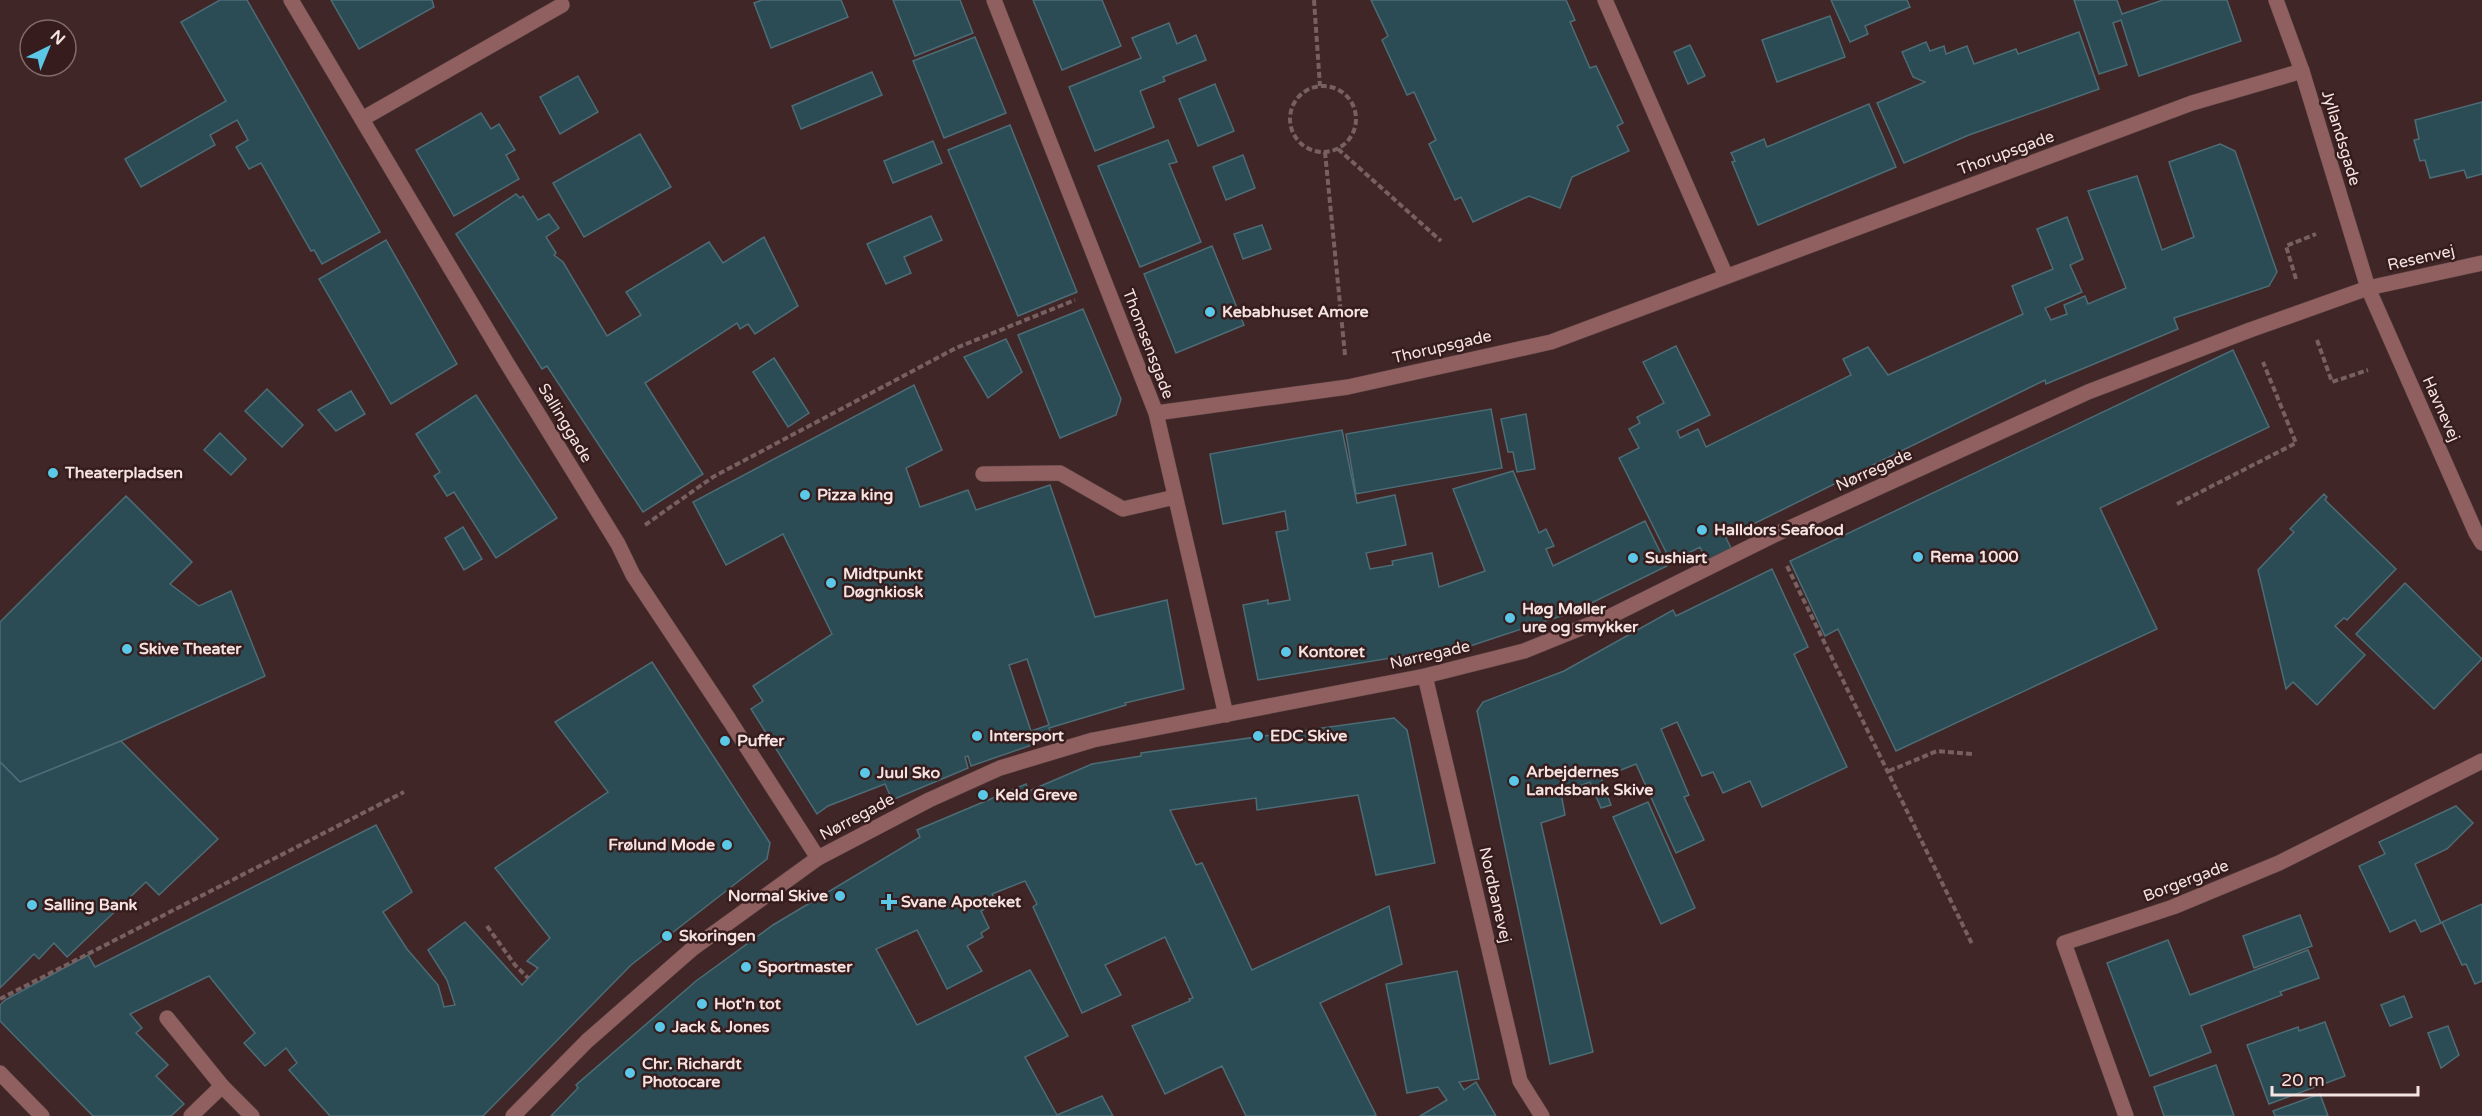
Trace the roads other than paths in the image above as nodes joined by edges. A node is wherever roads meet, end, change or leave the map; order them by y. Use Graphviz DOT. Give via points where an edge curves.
graph roads {
  1 [pos="291,0"];
  2 [pos="994,0"];
  3 [pos="1605,0"];
  4 [pos="2276,0"];
  5 [pos="562,4"];
  6 [pos="2302,71"];
  7 [pos="362,119"];
  8 [pos="2482,262"];
  9 [pos="1726,276"];
  10 [pos="2368,288"];
  11 [pos="1156,413"];
  12 [pos="983,474"];
  13 [pos="1175,497"];
  14 [pos="2482,543"];
  15 [pos="1425,676"];
  16 [pos="1226,715"];
  17 [pos="2482,761"];
  18 [pos="818,858"];
  19 [pos="166,1018"];
  20 [pos="0,1072"];
  21 [pos="222,1086"];
  22 [pos="42,1116"];
  23 [pos="191,1116"];
  24 [pos="252,1116"];
  25 [pos="513,1116"];
  26 [pos="1542,1116"];
  27 [pos="2126,1116"];
  1 -- 7 [label="street, Sallinggade"];
  2 -- 11 [label="street, Thomsensgade"];
  3 -- 9 [label="street"];
  4 -- 6 [label="street, Jyllandsgade"];
  5 -- 7 [label="street"];
  6 -- 9 [label="street, Thorupsgade" via="2192,103"];
  6 -- 10 [label="street, Jyllandsgade"];
  7 -- 18 [label="street, Sallinggade" via="618,544 633,576"];
  8 -- 10 [label="street, Resenvej"];
  9 -- 11 [label="street, Thorupsgade" via="1551,342 1348,387"];
  10 -- 14 [label="street, Havnevej"];
  10 -- 15 [label="street, Nørregade" via="2088,392 1772,536 1604,619 1524,651"];
  11 -- 13 [label="street, Thomsensgade"];
  12 -- 13 [label="street" via="1060,473 1123,509"];
  13 -- 16 [label="street, Thomsensgade"];
  15 -- 16 [label="street, Nørregade"];
  15 -- 26 [label="street, Nordbanevej" via="1520,1081"];
  16 -- 18 [label="street, Nørregade" via="1093,740 1000,768"];
  17 -- 27 [label="street, Borgergade" via="2279,863 2173,907 2064,943"];
  18 -- 25 [label="street, Nørregade" via="693,949 587,1041"];
  19 -- 21 [label="street"];
  20 -- 22 [label="street"];
  21 -- 23 [label="street"];
  21 -- 24 [label="street"];
}
